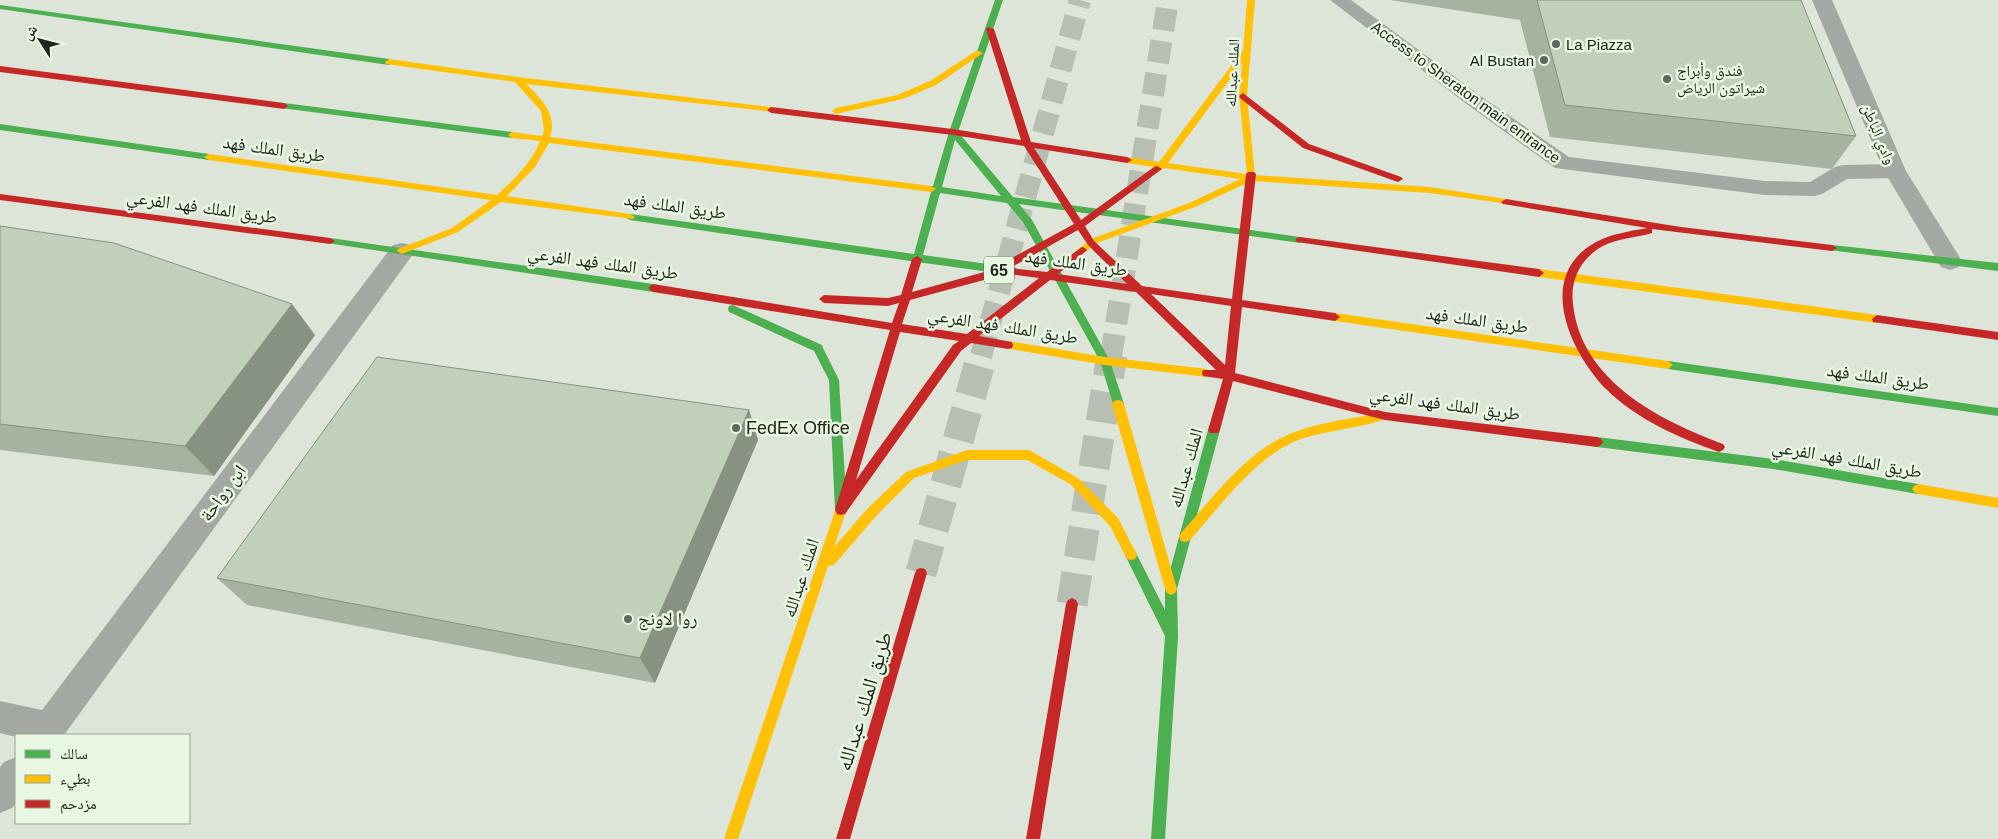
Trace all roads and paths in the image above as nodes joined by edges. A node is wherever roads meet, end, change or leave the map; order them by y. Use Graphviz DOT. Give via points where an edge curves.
graph roads {
  1 [pos="999,0"];
  2 [pos="1251,0"];
  3 [pos="1339,0"];
  4 [pos="1822,0"];
  5 [pos="0,7"];
  6 [pos="990,29"];
  7 [pos="1247,50"];
  8 [pos="979,53"];
  9 [pos="0,69"];
  10 [pos="518,80"];
  11 [pos="1243,96"];
  12 [pos="818,115"];
  13 [pos="0,127"];
  14 [pos="954,132"];
  15 [pos="1027,144"];
  16 [pos="1162,166"];
  17 [pos="1895,171"];
  18 [pos="1251,178"];
  19 [pos="1430,190"];
  20 [pos="0,197"];
  21 [pos="1079,225"];
  22 [pos="1680,230"];
  23 [pos="1091,244"];
  24 [pos="1041,246"];
  25 [pos="402,252"];
  26 [pos="1950,262"];
  27 [pos="1998,267"];
  28 [pos="1056,272"];
  29 [pos="702,295"];
  30 [pos="907,297"];
  31 [pos="790,298"];
  32 [pos="810,299"];
  33 [pos="898,326"];
  34 [pos="1998,336"];
  35 [pos="970,338"];
  36 [pos="1105,361"];
  37 [pos="1230,376"];
  38 [pos="1998,412"];
  39 [pos="1385,416"];
  40 [pos="1773,464"];
  41 [pos="1998,503"];
  42 [pos="841,510"];
  43 [pos="1185,537"];
  44 [pos="822,570"];
  45 [pos="921,573"];
  46 [pos="1171,589"];
  47 [pos="1072,604"];
  48 [pos="1172,637"];
  49 [pos="0,717"];
  50 [pos="47,731"];
  51 [pos="15,775"];
  52 [pos="0,796"];
  53 [pos="731,839"];
  54 [pos="842,839"];
  55 [pos="1033,839"];
  56 [pos="1158,839"];
  1 -- 6 [label="main road"];
  2 -- 7 [label="main road, الملك عبدالله"];
  3 -- 17 [label="lane, Access to Sheraton main entrance" via="1563,164 1775,188 1814,189 1843,172"];
  4 -- 17 [label="street, وادي الباطن"];
  5 -- 10 [label="main road"];
  6 -- 8 [label="main road"];
  6 -- 15 [label="main road"];
  7 -- 11 [label="main road, الملك عبدالله"];
  7 -- 16 [label="main road"];
  8 -- 12 [label="main road" via="933,83 900,97"];
  8 -- 14 [label="main road"];
  9 -- 34 [label="main road" via="1028,202"];
  10 -- 12 [label="main road"];
  10 -- 25 [label="main road" via="547,116 547,134 536,160 487,209 461,227"];
  11 -- 18 [label="main road, الملك عبدالله"];
  11 -- 19 [label="main road" via="1306,146"];
  12 -- 14 [label="main road"];
  13 -- 38 [label="main road, طريق الملك فهد / 65"];
  14 -- 15 [label="main road"];
  14 -- 24 [label="main road" via="1027,220"];
  14 -- 30 [label="main road, الملك عبدالله"];
  15 -- 16 [label="main road"];
  15 -- 21 [label="main road"];
  16 -- 18 [label="main road"];
  16 -- 21 [label="main road"];
  17 -- 26 [label="street, وادي الباطن"];
  18 -- 19 [label="main road"];
  18 -- 23 [label="main road"];
  18 -- 37 [label="main road, الملك عبدالله"];
  19 -- 22 [label="main road"];
  20 -- 25 [label="main road, طريق الملك فهد الفرعي"];
  21 -- 23 [label="main road"];
  21 -- 24 [label="main road"];
  22 -- 26 [label="main road"];
  22 -- 40 [label="main road" via="1630,232 1598,244 1576,263 1566,288 1567,319 1581,352 1609,385 1648,415 1696,439"];
  23 -- 28 [label="main road"];
  23 -- 37 [label="main road"];
  24 -- 28 [label="main road"];
  24 -- 30 [label="main road" via="991,274"];
  25 -- 29 [label="main road, طريق الملك فهد الفرعي"];
  25 -- 50 [label="street, ابن رواحة"];
  26 -- 27 [label="main road"];
  28 -- 35 [label="main road"];
  28 -- 36 [label="main road"];
  29 -- 31 [label="main road"];
  29 -- 33 [label="main road, طريق الملك فهد الفرعي"];
  29 -- 42 [label="main road" via="818,348 834,380"];
  30 -- 32 [label="main road" via="888,302"];
  30 -- 33 [label="main road, الملك عبدالله"];
  33 -- 35 [label="main road, طريق الملك فهد الفرعي"];
  33 -- 42 [label="main road, الملك عبدالله"];
  35 -- 36 [label="main road, طريق الملك فهد الفرعي"];
  35 -- 42 [label="main road" via="957,348"];
  36 -- 37 [label="main road, طريق الملك فهد الفرعي"];
  36 -- 46 [label="main road"];
  37 -- 39 [label="main road, طريق الملك فهد الفرعي"];
  37 -- 43 [label="main road, الملك عبدالله"];
  39 -- 40 [label="main road, طريق الملك فهد الفرعي"];
  39 -- 43 [label="main road" via="1304,434 1274,447"];
  40 -- 41 [label="main road, طريق الملك فهد الفرعي"];
  42 -- 44 [label="main road, الملك عبدالله"];
  43 -- 46 [label="main road, الملك عبدالله"];
  44 -- 48 [label="main road" via="872,511 910,475 967,455 1029,455 1074,481 1114,522"];
  44 -- 53 [label="main road, الملك عبدالله"];
  45 -- 54 [label="main road, طريق الملك عبدالله"];
  46 -- 48 [label="main road, الملك عبدالله"];
  47 -- 55 [label="main road"];
  48 -- 56 [label="main road, الملك عبدالله"];
  49 -- 50 [label="street"];
  51 -- 52 [label="street"];
}
